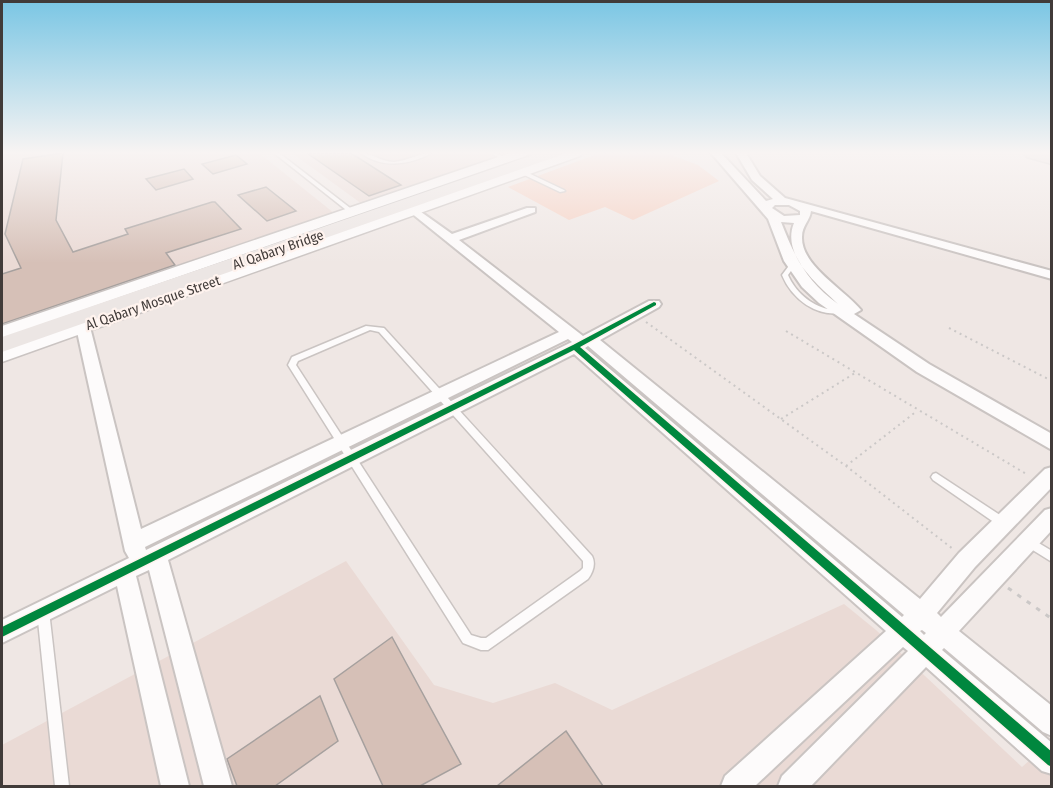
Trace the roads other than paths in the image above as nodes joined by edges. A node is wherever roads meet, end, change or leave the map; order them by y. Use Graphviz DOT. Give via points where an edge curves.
graph roads {
  1 [pos="323,190"];
  2 [pos="410,190"];
  3 [pos="431,190"];
  4 [pos="447,190"];
  5 [pos="471,190"];
  6 [pos="749,190"];
  7 [pos="769,190"];
  8 [pos="782,201"];
  9 [pos="796,204"];
  10 [pos="414,210"];
  11 [pos="531,210"];
  12 [pos="767,210"];
  13 [pos="352,212"];
  14 [pos="804,217"];
  15 [pos="450,239"];
  16 [pos="986,261"];
  17 [pos="1052,275"];
  18 [pos="1052,286"];
  19 [pos="654,304"];
  20 [pos="83,327"];
  21 [pos="2,332"];
  22 [pos="2,338"];
  23 [pos="579,341"];
  24 [pos="2,345"];
  25 [pos="2,356"];
  26 [pos="445,401"];
  27 [pos="1052,431"];
  28 [pos="1052,443"];
  29 [pos="346,450"];
  30 [pos="936,477"];
  31 [pos="1047,479"];
  32 [pos="1052,516"];
  33 [pos="1002,522"];
  34 [pos="1028,541"];
  35 [pos="134,542"];
  36 [pos="1052,557"];
  37 [pos="139,563"];
  38 [pos="43,611"];
  39 [pos="911,623"];
  40 [pos="2,632"];
  41 [pos="942,632"];
  42 [pos="925,651"];
  43 [pos="1052,723"];
  44 [pos="1052,761"];
  45 [pos="62,786"];
  46 [pos="175,786"];
  47 [pos="218,786"];
  48 [pos="735,786"];
  49 [pos="792,786"];
  1 -- 13 [label="lane"];
  2 -- 13 [label="street, Al Qabary Mosque Street"];
  3 -- 22 [label="main road, Al Qabary Bridge"];
  4 -- 24 [label="main road, Al Qabary Bridge"];
  5 -- 10 [label="street, Al Qabary Mosque Street"];
  6 -- 12 [label="street"];
  7 -- 8 [label="street"];
  8 -- 9 [label="street"];
  8 -- 12 [label="street" via="770,203"];
  9 -- 14 [label="street" via="806,210"];
  9 -- 16 [label="street"];
  10 -- 15 [label="street"];
  10 -- 20 [label="street, Al Qabary Mosque Street"];
  11 -- 15 [label="street"];
  12 -- 14 [label="street" via="784,219"];
  12 -- 28 [label="street" via="774,218 783,247 815,292 923,368"];
  13 -- 21 [label="street, Al Qabary Mosque Street"];
  14 -- 16 [label="street"];
  14 -- 27 [label="street" via="796,235 800,251 854,310"];
  15 -- 23 [label="street"];
  16 -- 17 [label="street"];
  16 -- 18 [label="street"];
  19 -- 23 [label="street"];
  20 -- 25 [label="street, Al Qabary Mosque Street"];
  20 -- 35 [label="street"];
  23 -- 26 [label="street"];
  23 -- 39 [label="street"];
  26 -- 29 [label="street"];
  26 -- 29 [label="lane" via="377,329 369,328 295,359 292,365"];
  26 -- 29 [label="lane" via="590,565 584,574 488,644 467,639"];
  29 -- 35 [label="street"];
  29 -- 37 [label="street"];
  30 -- 33 [label="lane"];
  31 -- 33 [label="street"];
  32 -- 34 [label="street"];
  33 -- 39 [label="street"];
  34 -- 36 [label="lane"];
  34 -- 41 [label="street"];
  35 -- 37 [label="street"];
  37 -- 38 [label="street"];
  37 -- 46 [label="street"];
  37 -- 47 [label="street"];
  38 -- 40 [label="street"];
  38 -- 45 [label="lane"];
  39 -- 41 [label="street"];
  39 -- 42 [label="street"];
  39 -- 48 [label="street"];
  41 -- 42 [label="street"];
  41 -- 43 [label="street"];
  42 -- 44 [label="street"];
  42 -- 49 [label="street"];
}
